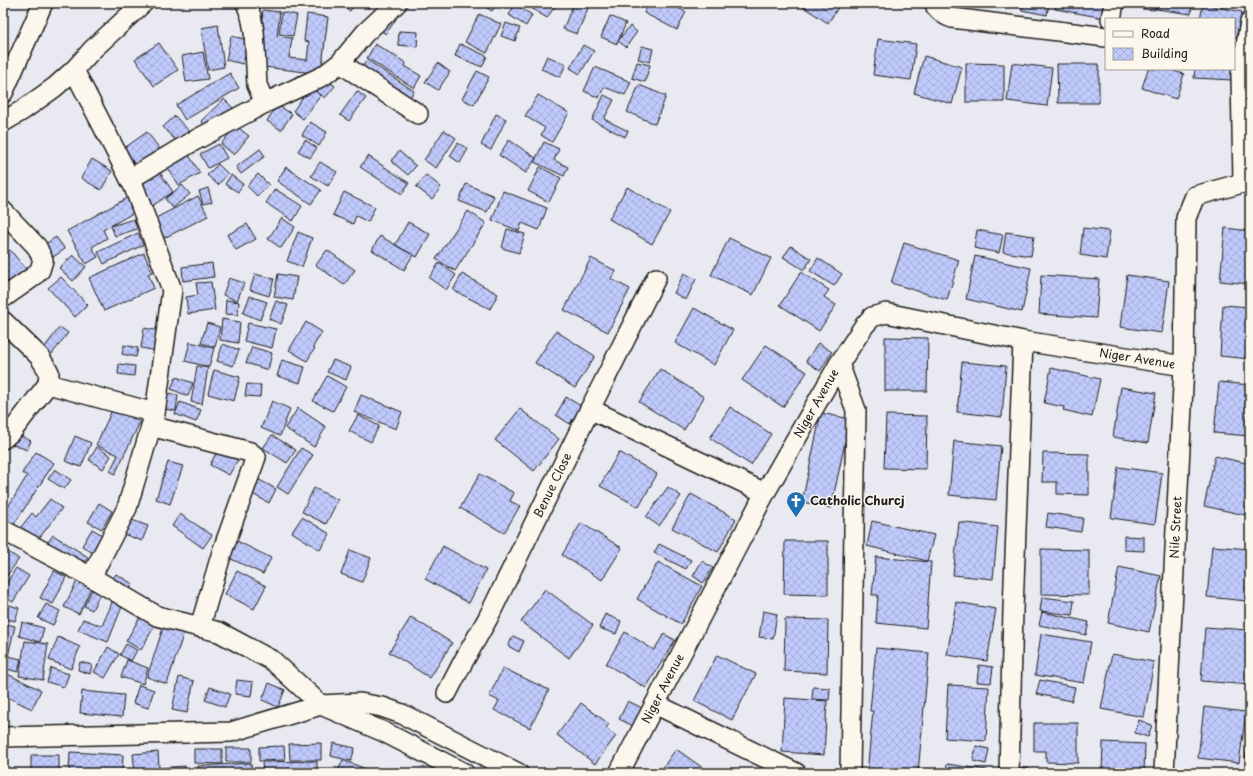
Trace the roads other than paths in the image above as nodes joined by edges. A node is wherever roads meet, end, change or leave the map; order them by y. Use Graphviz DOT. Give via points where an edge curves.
graph roads {
  1 [pos="43,3"];
  2 [pos="143,3"];
  3 [pos="246,3"];
  4 [pos="397,3"];
  5 [pos="937,3"];
  6 [pos="1114,3"];
  7 [pos="1111,18"];
  8 [pos="1250,22"];
  9 [pos="1105,37"];
  10 [pos="340,63"];
  11 [pos="74,70"];
  12 [pos="3,93"];
  13 [pos="265,103"];
  14 [pos="418,114"];
  15 [pos="3,122"];
  16 [pos="130,179"];
  17 [pos="1247,182"];
  18 [pos="3,211"];
  19 [pos="656,278"];
  20 [pos="3,298"];
  21 [pos="3,321"];
  22 [pos="1023,341"];
  23 [pos="839,364"];
  24 [pos="1184,366"];
  25 [pos="48,384"];
  26 [pos="590,409"];
  27 [pos="153,420"];
  28 [pos="3,438"];
  29 [pos="765,493"];
  30 [pos="3,530"];
  31 [pos="91,577"];
  32 [pos="200,627"];
  33 [pos="447,693"];
  34 [pos="655,704"];
  35 [pos="321,705"];
  36 [pos="3,737"];
  37 [pos="464,773"];
  38 [pos="518,773"];
  39 [pos="619,773"];
  40 [pos="796,773"];
  41 [pos="850,773"];
  42 [pos="1009,773"];
  43 [pos="1164,773"];
  1 -- 12 [label="street"];
  2 -- 11 [label="street"];
  3 -- 13 [label="street" via="254,31 257,85"];
  4 -- 10 [label="street" via="365,33"];
  5 -- 9 [label="street" via="936,7 946,17"];
  6 -- 7 [label="street"];
  8 -- 17 [label="street" via="1241,74"];
  10 -- 13 [label="street" via="323,76"];
  10 -- 14 [label="street"];
  11 -- 15 [label="street" via="23,110"];
  11 -- 16 [label="street"];
  13 -- 16 [label="street"];
  16 -- 27 [label="street" via="172,290"];
  17 -- 24 [label="street, Nile Street" via="1195,196 1186,218"];
  18 -- 20 [label="street" via="37,247 42,260 40,270 33,277"];
  19 -- 26 [label="street, Benue Close"];
  21 -- 25 [label="street" via="39,356 49,372"];
  22 -- 23 [label="street, Niger Avenue" via="886,313 872,317"];
  22 -- 24 [label="street, Niger Avenue"];
  22 -- 42 [label="street"];
  23 -- 29 [label="street, Niger Avenue"];
  23 -- 41 [label="street" via="856,410"];
  24 -- 43 [label="street, Nile Street"];
  25 -- 27 [label="street"];
  25 -- 28 [label="street" via="13,430"];
  26 -- 29 [label="street"];
  26 -- 33 [label="street, Benue Close" via="488,618"];
  27 -- 31 [label="street" via="127,508"];
  27 -- 32 [label="street" via="250,452 256,457 222,552"];
  29 -- 34 [label="street, Niger Avenue"];
  30 -- 31 [label="street"];
  31 -- 32 [label="street" via="157,616"];
  32 -- 35 [label="street" via="219,632 273,661"];
  34 -- 39 [label="street, Niger Avenue"];
  34 -- 40 [label="street"];
  35 -- 36 [label="street" via="231,732"];
  35 -- 37 [label="street" via="384,732"];
  35 -- 38 [label="street" via="360,704 382,707 402,714"];
}
